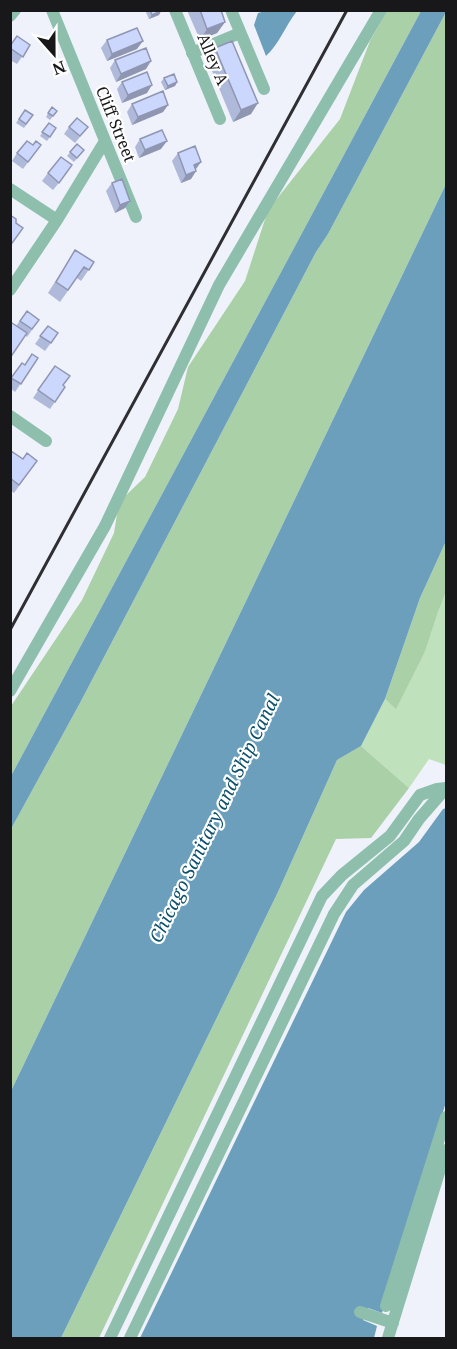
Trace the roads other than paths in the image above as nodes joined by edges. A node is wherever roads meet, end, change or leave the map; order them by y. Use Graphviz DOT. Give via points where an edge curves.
graph roads {
  1 [pos="15,10"];
  2 [pos="52,10"];
  3 [pos="175,10"];
  4 [pos="381,10"];
  5 [pos="233,11"];
  6 [pos="10,16"];
  7 [pos="240,33"];
  8 [pos="192,53"];
  9 [pos="264,89"];
  10 [pos="220,119"];
  11 [pos="105,141"];
  12 [pos="10,189"];
  13 [pos="136,217"];
  14 [pos="57,220"];
  15 [pos="10,290"];
  16 [pos="10,416"];
  17 [pos="46,441"];
  18 [pos="10,691"];
  19 [pos="446,788"];
  20 [pos="447,1117"];
  21 [pos="447,1150"];
  22 [pos="386,1306"];
  23 [pos="360,1312"];
  24 [pos="393,1323"];
  25 [pos="110,1338"];
  26 [pos="130,1338"];
  27 [pos="388,1338"];
  1 -- 6 [label="street"];
  2 -- 11 [label="street, Cliff Street"];
  3 -- 8 [label="street, Alley A"];
  4 -- 18 [label="street" via="219,285 105,526"];
  5 -- 7 [label="street"];
  7 -- 8 [label="street"];
  7 -- 9 [label="street"];
  8 -- 10 [label="street, Alley A"];
  11 -- 13 [label="street, Cliff Street"];
  11 -- 14 [label="street"];
  12 -- 14 [label="street"];
  14 -- 15 [label="street"];
  16 -- 17 [label="street"];
  19 -- 25 [label="street" via="420,795 390,836 322,896"];
  19 -- 26 [label="street" via="404,841 353,885 334,914"];
  20 -- 22 [label="street"];
  21 -- 24 [label="street"];
  23 -- 24 [label="street"];
  24 -- 27 [label="street"];
}
